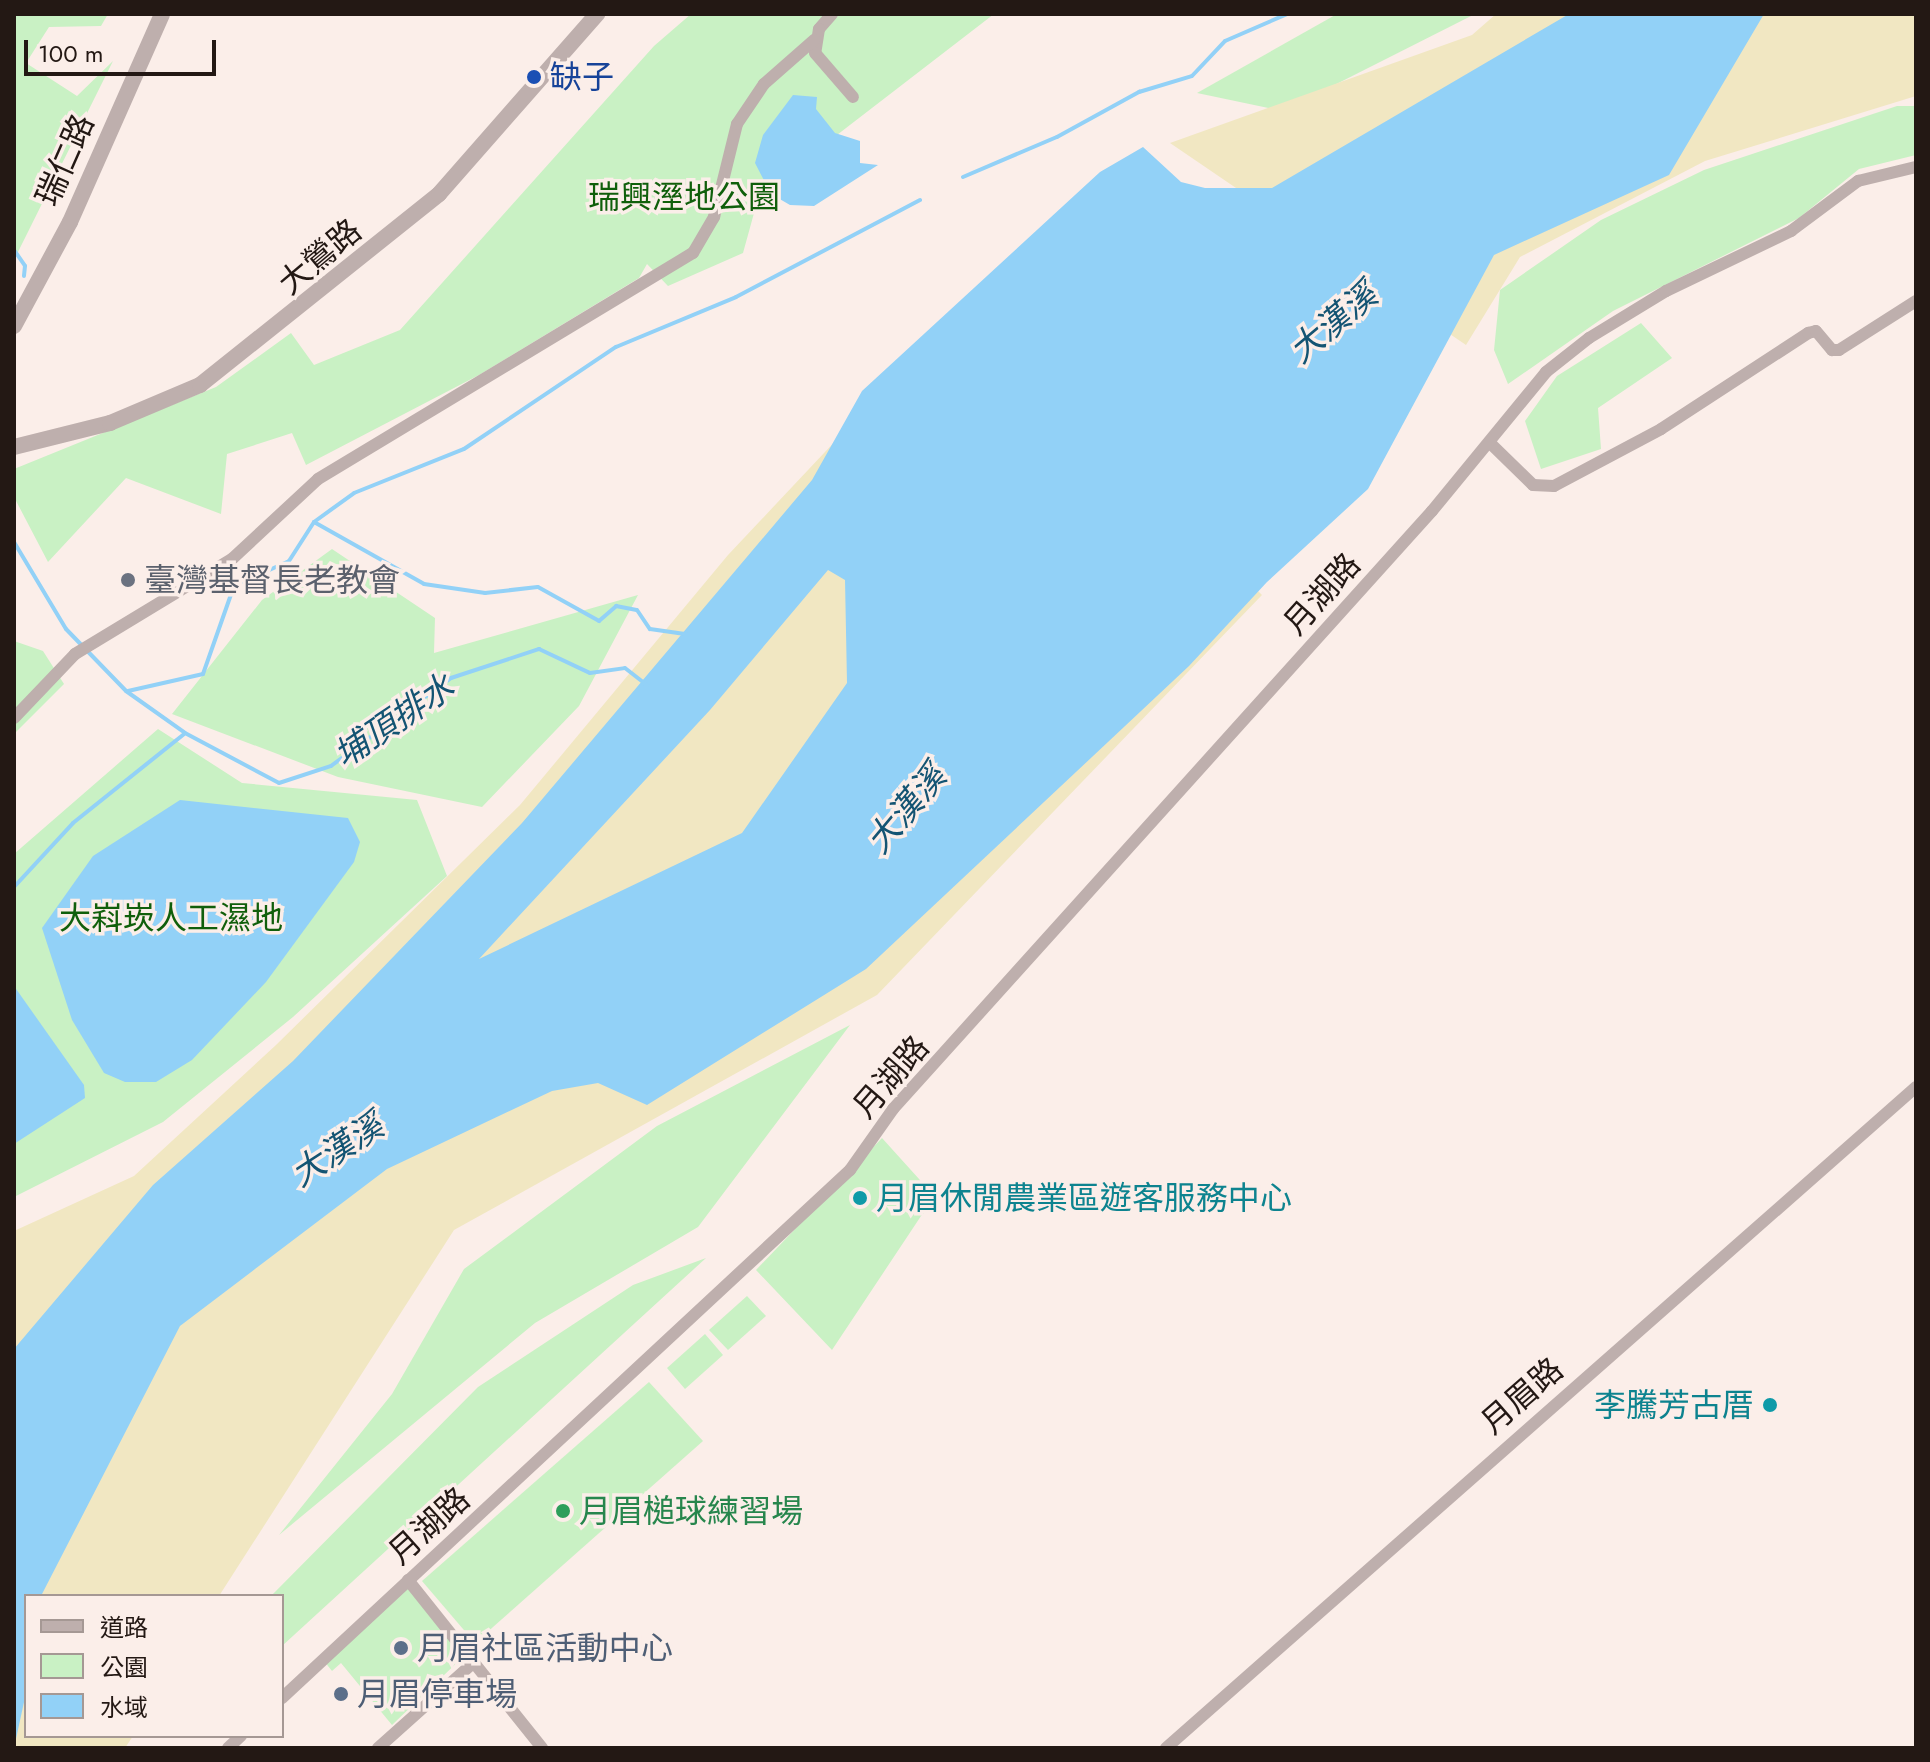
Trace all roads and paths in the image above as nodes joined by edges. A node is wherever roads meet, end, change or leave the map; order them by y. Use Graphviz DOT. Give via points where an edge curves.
graph roads {
  1 [pos="162,14"];
  2 [pos="597,14"];
  3 [pos="832,14"];
  4 [pos="814,40"];
  5 [pos="853,97"];
  6 [pos="1916,167"];
  7 [pos="1916,301"];
  8 [pos="14,326"];
  9 [pos="1490,443"];
  10 [pos="14,447"];
  11 [pos="14,718"];
  12 [pos="1916,1087"];
  13 [pos="408,1580"];
  14 [pos="473,1663"];
  15 [pos="284,1696"];
  16 [pos="378,1748"];
  17 [pos="542,1748"];
  18 [pos="1166,1748"];
  1 -- 8 [label="street, 瑞仁路" via="70,222"];
  2 -- 10 [label="street, 大鶯路" via="439,194 200,385 110,423"];
  3 -- 4 [label="street"];
  4 -- 5 [label="street" via="821,63"];
  4 -- 11 [label="street" via="764,84 737,124 714,217 693,253 318,479 232,559 75,654"];
  6 -- 9 [label="street, 月湖路" via="1858,181 1791,231 1666,291 1589,338 1546,372"];
  7 -- 9 [label="street" via="1839,350 1832,350 1816,331 1808,333 1661,429 1554,486 1533,485"];
  9 -- 13 [label="street, 月湖路" via="1034,959 893,1109 850,1170"];
  12 -- 18 [label="street, 月眉路"];
  13 -- 14 [label="street"];
  13 -- 15 [label="street, 月湖路"];
  14 -- 16 [label="street"];
  14 -- 17 [label="street"];
}
